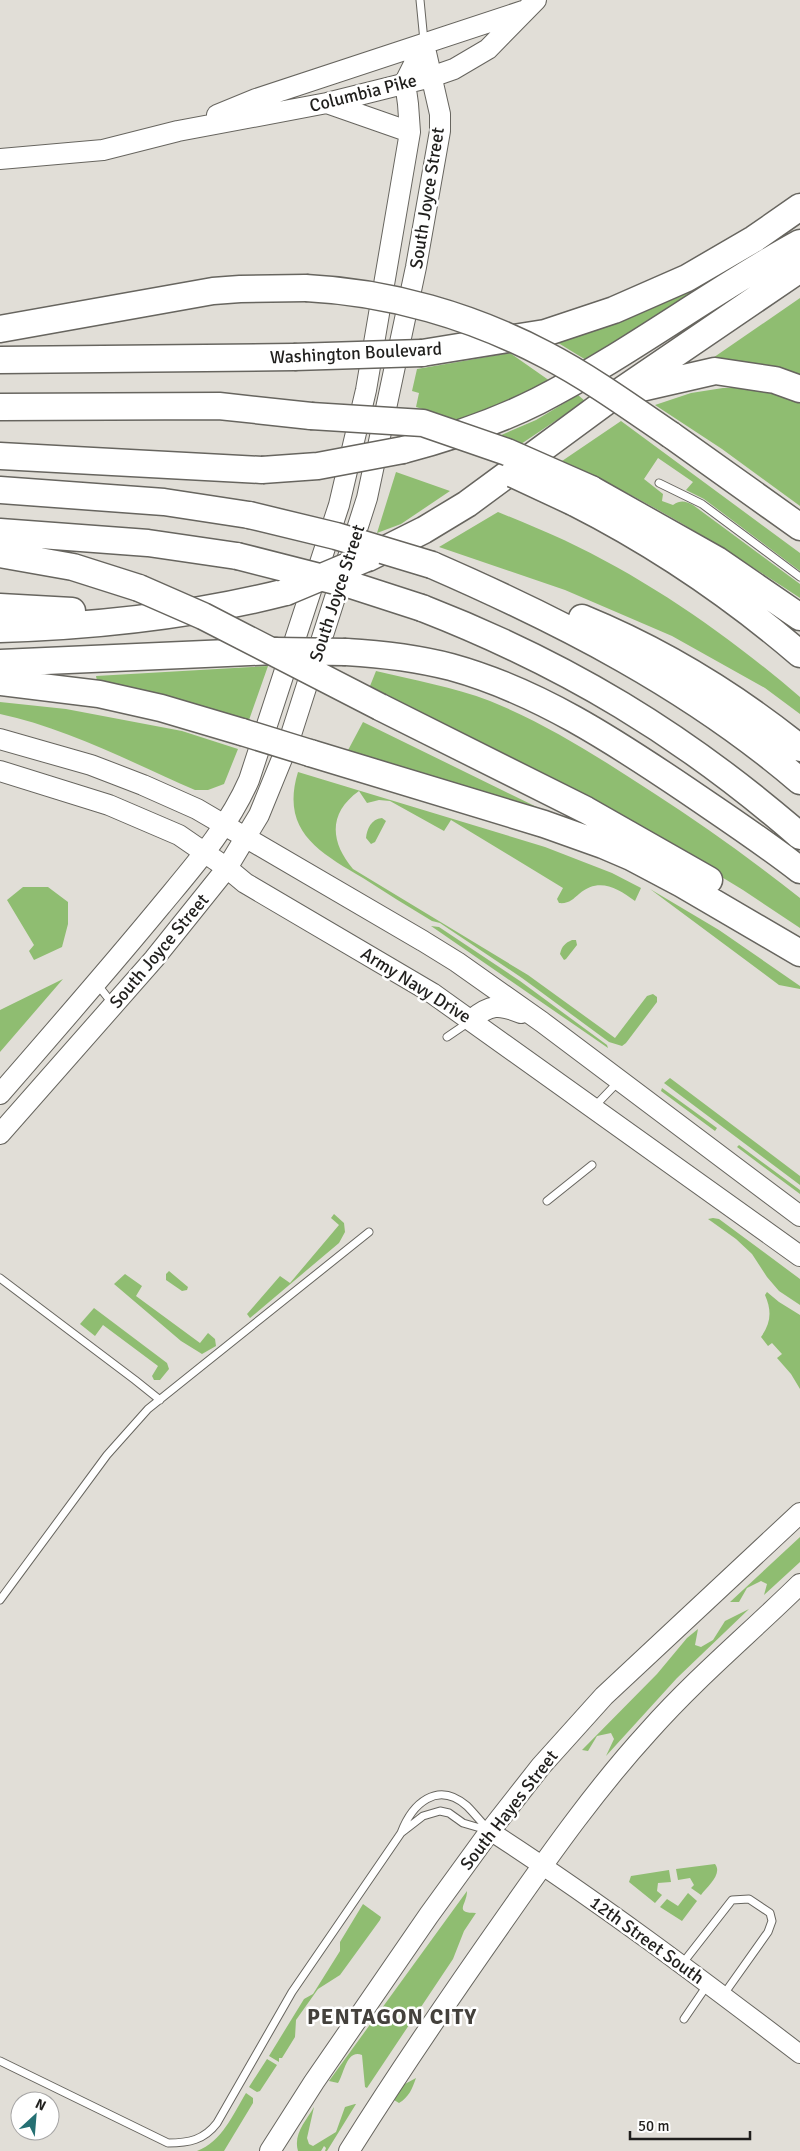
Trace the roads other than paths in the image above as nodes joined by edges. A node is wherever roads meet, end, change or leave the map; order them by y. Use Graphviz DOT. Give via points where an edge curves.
graph roads {
  1 [pos="420,0"];
  2 [pos="531,5"];
  3 [pos="424,44"];
  4 [pos="431,77"];
  5 [pos="405,82"];
  6 [pos="327,103"];
  7 [pos="178,131"];
  8 [pos="410,132"];
  9 [pos="0,159"];
  10 [pos="800,207"];
  11 [pos="800,232"];
  12 [pos="800,243"];
  13 [pos="800,269"];
  14 [pos="751,270"];
  15 [pos="0,329"];
  16 [pos="0,360"];
  17 [pos="800,390"];
  18 [pos="615,395"];
  19 [pos="0,407"];
  20 [pos="0,456"];
  21 [pos="659,483"];
  22 [pos="0,490"];
  23 [pos="582,495"];
  24 [pos="800,527"];
  25 [pos="0,532"];
  26 [pos="0,554"];
  27 [pos="432,565"];
  28 [pos="800,577"];
  29 [pos="0,607"];
  30 [pos="158,616"];
  31 [pos="800,617"];
  32 [pos="0,628"];
  33 [pos="800,654"];
  34 [pos="0,663"];
  35 [pos="0,682"];
  36 [pos="0,739"];
  37 [pos="800,748"];
  38 [pos="0,771"];
  39 [pos="800,781"];
  40 [pos="225,826"];
  41 [pos="800,836"];
  42 [pos="246,838"];
  43 [pos="204,852"];
  44 [pos="227,868"];
  45 [pos="800,870"];
  46 [pos="800,952"];
  47 [pos="96,984"];
  48 [pos="114,1005"];
  49 [pos="471,1020"];
  50 [pos="542,1022"];
  51 [pos="448,1037"];
  52 [pos="619,1081"];
  53 [pos="0,1094"];
  54 [pos="593,1107"];
  55 [pos="0,1134"];
  56 [pos="592,1165"];
  57 [pos="547,1201"];
  58 [pos="800,1216"];
  59 [pos="369,1232"];
  60 [pos="800,1256"];
  61 [pos="0,1278"];
  62 [pos="160,1400"];
  63 [pos="800,1513"];
  64 [pos="800,1584"];
  65 [pos="0,1600"];
  66 [pos="490,1831"];
  67 [pos="401,1834"];
  68 [pos="542,1865"];
  69 [pos="682,1964"];
  70 [pos="708,1983"];
  71 [pos="723,1995"];
  72 [pos="684,2019"];
  73 [pos="800,2054"];
  74 [pos="0,2061"];
  75 [pos="283,2130"];
  76 [pos="270,2151"];
  77 [pos="287,2151"];
  78 [pos="349,2151"];
  1 -- 3 [label="lane"];
  2 -- 3 [label="main road, Columbia Pike"];
  2 -- 4 [label="main road, Columbia Pike" via="488,49 454,69"];
  3 -- 4 [label="main road, South Joyce Street"];
  3 -- 5 [label="main road"];
  3 -- 7 [label="main road, Columbia Pike" via="256,99"];
  4 -- 5 [label="main road, Columbia Pike"];
  4 -- 42 [label="main road, South Joyce Street" via="440,114 440,131 416,266 367,498 288,744 260,815"];
  5 -- 6 [label="main road, Columbia Pike"];
  5 -- 8 [label="main road, South Joyce Street"];
  6 -- 7 [label="main road, Columbia Pike"];
  6 -- 8 [label="main road"];
  7 -- 9 [label="main road, Columbia Pike" via="103,150"];
  8 -- 40 [label="main road, South Joyce Street" via="366,390 339,505 255,763 238,806"];
  10 -- 16 [label="highway, Washington Boulevard, bridge" via="754,239 687,278 614,310 545,333 422,352 294,357"];
  11 -- 14 [label="highway"];
  12 -- 14 [label="highway"];
  13 -- 18 [label="highway"];
  14 -- 20 [label="highway, bridge" via="602,365 538,401 475,429 403,450 318,466 262,470"];
  15 -- 24 [label="highway, bridge" via="213,291 333,289 392,299 499,332 571,369"];
  17 -- 18 [label="highway" via="776,380 714,371"];
  18 -- 30 [label="highway, bridge" via="467,504 367,558 286,592 210,609"];
  19 -- 23 [label="highway, bridge" via="175,405 261,409 312,416 432,444"];
  21 -- 28 [label="lane" via="702,504"];
  22 -- 27 [label="highway, bridge" via="164,502 249,515 336,536"];
  23 -- 31 [label="highway" via="708,555"];
  23 -- 33 [label="highway" via="608,520 685,568"];
  25 -- 41 [label="highway, bridge" via="148,543 237,556 342,582 422,608 514,646 622,704 735,782"];
  26 -- 46 [label="highway, bridge" via="73,567 139,588 203,616 661,851 724,889"];
  27 -- 37 [label="highway" via="532,598 630,639 716,688"];
  27 -- 39 [label="highway" via="534,611 644,670 721,719"];
  29 -- 30 [label="highway"];
  30 -- 32 [label="highway" via="77,626"];
  34 -- 45 [label="highway, bridge" via="275,651 346,652 399,657 450,667 496,682 569,716 630,752"];
  35 -- 46 [label="highway, bridge" via="99,694 162,708 544,824 631,857"];
  36 -- 40 [label="main road" via="143,784"];
  38 -- 43 [label="main road, Army Navy Drive" via="109,805 179,835"];
  40 -- 42 [label="main road"];
  40 -- 43 [label="main road, South Joyce Street"];
  42 -- 44 [label="main road, South Joyce Street"];
  42 -- 50 [label="main road" via="457,962"];
  43 -- 44 [label="main road, Army Navy Drive"];
  43 -- 47 [label="main road, South Joyce Street"];
  44 -- 48 [label="main road, South Joyce Street"];
  44 -- 49 [label="main road, Army Navy Drive" via="245,882 383,962"];
  47 -- 48 [label="lane"];
  47 -- 53 [label="main road, South Joyce Street"];
  48 -- 55 [label="main road, South Joyce Street"];
  49 -- 50 [label="main road" via="484,1010 500,1007"];
  49 -- 51 [label="lane"];
  49 -- 54 [label="main road, Army Navy Drive"];
  50 -- 52 [label="main road"];
  52 -- 54 [label="lane"];
  52 -- 58 [label="main road"];
  54 -- 60 [label="main road, Army Navy Drive"];
  56 -- 57 [label="lane"];
  59 -- 62 [label="lane"];
  61 -- 62 [label="lane"];
  62 -- 65 [label="lane" via="129,1428 107,1455"];
  63 -- 66 [label="main road, South Hayes Street" via="599,1701"];
  64 -- 68 [label="main road" via="689,1687 650,1729 580,1813"];
  66 -- 67 [label="lane" via="463,1823 440,1811 423,1816"];
  66 -- 67 [label="lane" via="465,1805 445,1795 437,1795 414,1809"];
  66 -- 68 [label="street, 12th Street South"];
  66 -- 75 [label="main road, South Hayes Street"];
  67 -- 74 [label="lane" via="292,1992 217,2123 204,2136 188,2143 168,2143"];
  68 -- 69 [label="street, 12th Street South"];
  68 -- 78 [label="main road" via="447,2001"];
  69 -- 70 [label="street, 12th Street South"];
  69 -- 71 [label="lane" via="732,1900 749,1900 770,1913 772,1921 768,1932"];
  70 -- 71 [label="street, 12th Street South"];
  70 -- 72 [label="lane"];
  71 -- 73 [label="street, 12th Street South"];
  75 -- 76 [label="main road, South Hayes Street"];
  75 -- 77 [label="main road"];
}
